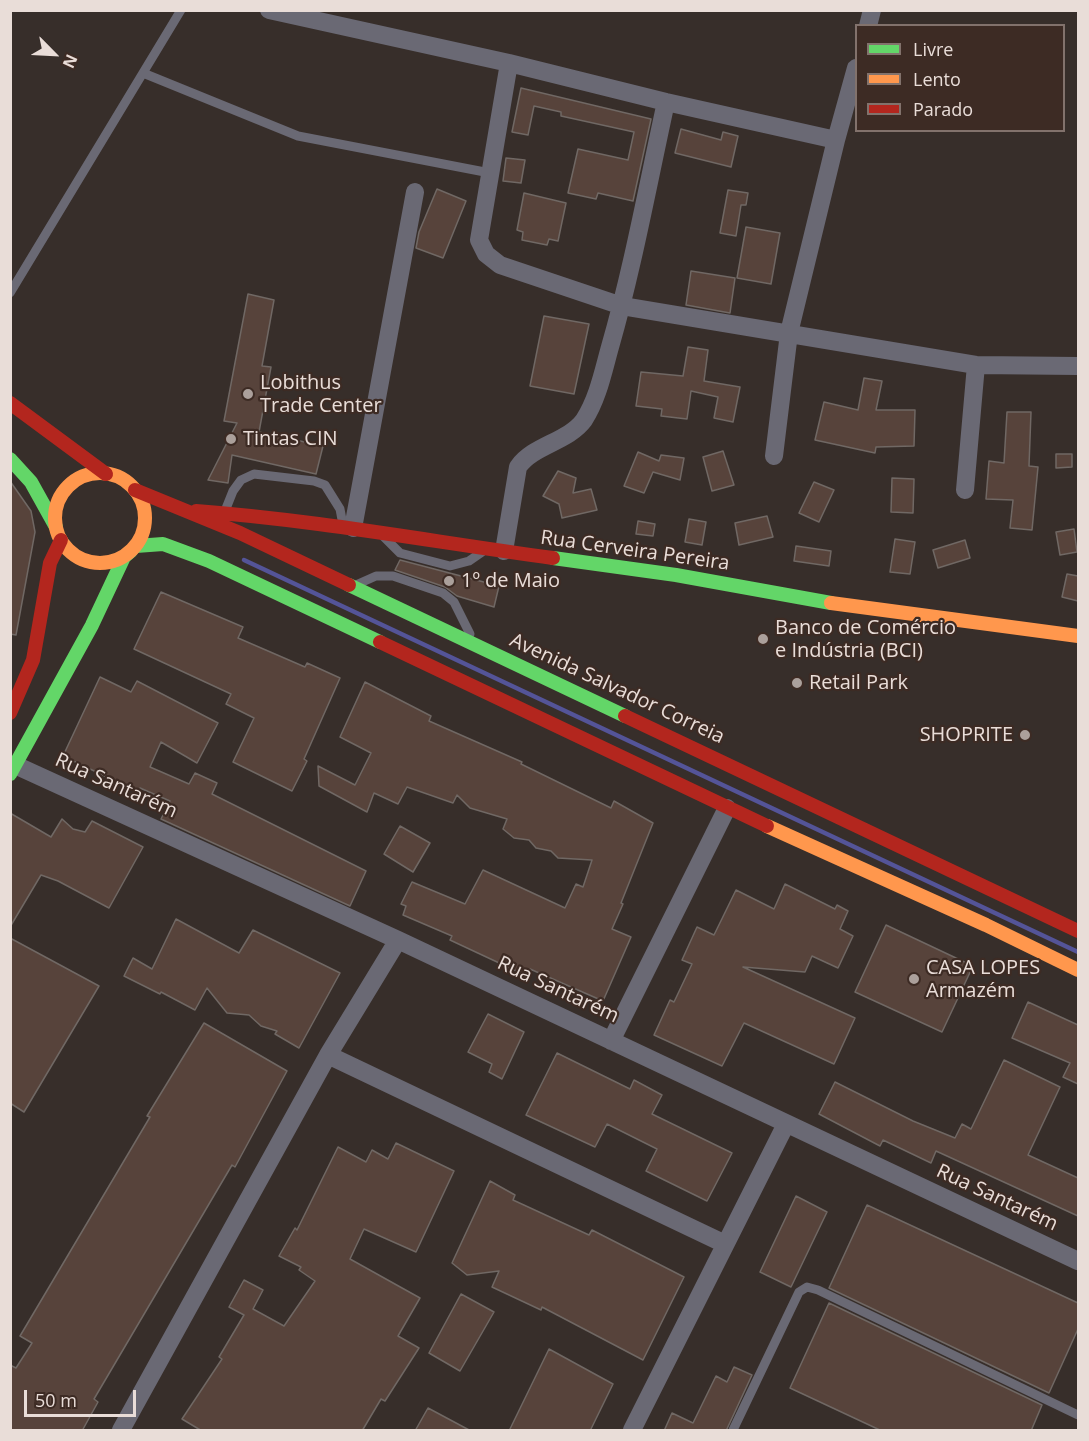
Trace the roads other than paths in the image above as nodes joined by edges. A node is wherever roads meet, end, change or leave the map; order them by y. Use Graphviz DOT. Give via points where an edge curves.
graph roads {
  1 [pos="180,10"];
  2 [pos="269,10"];
  3 [pos="509,63"];
  4 [pos="855,72"];
  5 [pos="143,73"];
  6 [pos="666,102"];
  7 [pos="836,140"];
  8 [pos="490,173"];
  9 [pos="415,192"];
  10 [pos="10,293"];
  11 [pos="622,306"];
  12 [pos="789,333"];
  13 [pos="976,365"];
  14 [pos="1078,366"];
  15 [pos="10,403"];
  16 [pos="774,456"];
  17 [pos="10,459"];
  18 [pos="106,474"];
  19 [pos="135,490"];
  20 [pos="965,490"];
  21 [pos="186,510"];
  22 [pos="224,513"];
  23 [pos="348,528"];
  24 [pos="379,531"];
  25 [pos="59,534"];
  26 [pos="136,546"];
  27 [pos="495,550"];
  28 [pos="124,557"];
  29 [pos="353,586"];
  30 [pos="1078,636"];
  31 [pos="476,644"];
  32 [pos="10,713"];
  33 [pos="13,769"];
  34 [pos="728,808"];
  35 [pos="1077,927"];
  36 [pos="398,939"];
  37 [pos="1078,970"];
  38 [pos="611,1041"];
  39 [pos="328,1055"];
  40 [pos="786,1124"];
  41 [pos="725,1244"];
  42 [pos="1078,1261"];
  43 [pos="1078,1415"];
  44 [pos="121,1431"];
  45 [pos="632,1431"];
  46 [pos="733,1431"];
  1 -- 5 [label="lane"];
  2 -- 3 [label="street"];
  3 -- 6 [label="street"];
  3 -- 8 [label="street"];
  4 -- 7 [label="street"];
  5 -- 8 [label="lane" via="298,136"];
  5 -- 10 [label="lane"];
  6 -- 7 [label="street"];
  6 -- 11 [label="street"];
  7 -- 12 [label="street"];
  8 -- 11 [label="street" via="479,240 486,254 500,265"];
  9 -- 23 [label="street"];
  11 -- 12 [label="street"];
  11 -- 27 [label="street" via="595,401 573,430 524,458 518,467"];
  12 -- 13 [label="street"];
  12 -- 16 [label="street"];
  13 -- 14 [label="street"];
  13 -- 20 [label="street"];
  15 -- 18 [label="main road"];
  17 -- 25 [label="main road" via="41,493"];
  18 -- 19 [label="main road" via="122,479"];
  18 -- 25 [label="main road" via="81,478 62,495 56,511"];
  19 -- 21 [label="main road, Avenida Salvador Correia"];
  19 -- 26 [label="main road" via="145,513 144,531"];
  21 -- 22 [label="main road, Rua Cerveira Pereira"];
  21 -- 29 [label="main road, Avenida Salvador Correia"];
  22 -- 23 [label="main road, Rua Cerveira Pereira"];
  22 -- 23 [label="lane" via="241,480 254,474 314,481 325,485"];
  23 -- 24 [label="main road, Rua Cerveira Pereira"];
  24 -- 27 [label="main road, Rua Cerveira Pereira"];
  24 -- 27 [label="lane" via="400,553 450,566"];
  25 -- 28 [label="main road" via="73,554 89,562 107,563"];
  25 -- 32 [label="main road" via="33,660"];
  26 -- 28 [label="main road"];
  26 -- 34 [label="main road" via="163,544 209,561"];
  27 -- 30 [label="main road, Rua Cerveira Pereira" via="676,575 850,606"];
  28 -- 33 [label="main road" via="92,625"];
  29 -- 31 [label="main road, Avenida Salvador Correia"];
  29 -- 31 [label="lane" via="376,576 393,576 442,592 453,602"];
  31 -- 35 [label="main road, Avenida Salvador Correia"];
  33 -- 36 [label="street, Rua Santarém"];
  34 -- 37 [label="main road"];
  34 -- 38 [label="street"];
  36 -- 38 [label="street, Rua Santarém"];
  36 -- 39 [label="street"];
  38 -- 40 [label="street, Rua Santarém"];
  39 -- 41 [label="street"];
  39 -- 44 [label="street"];
  40 -- 41 [label="street"];
  40 -- 42 [label="street, Rua Santarém"];
  41 -- 45 [label="street"];
  43 -- 46 [label="lane" via="807,1287 799,1292"];
}
